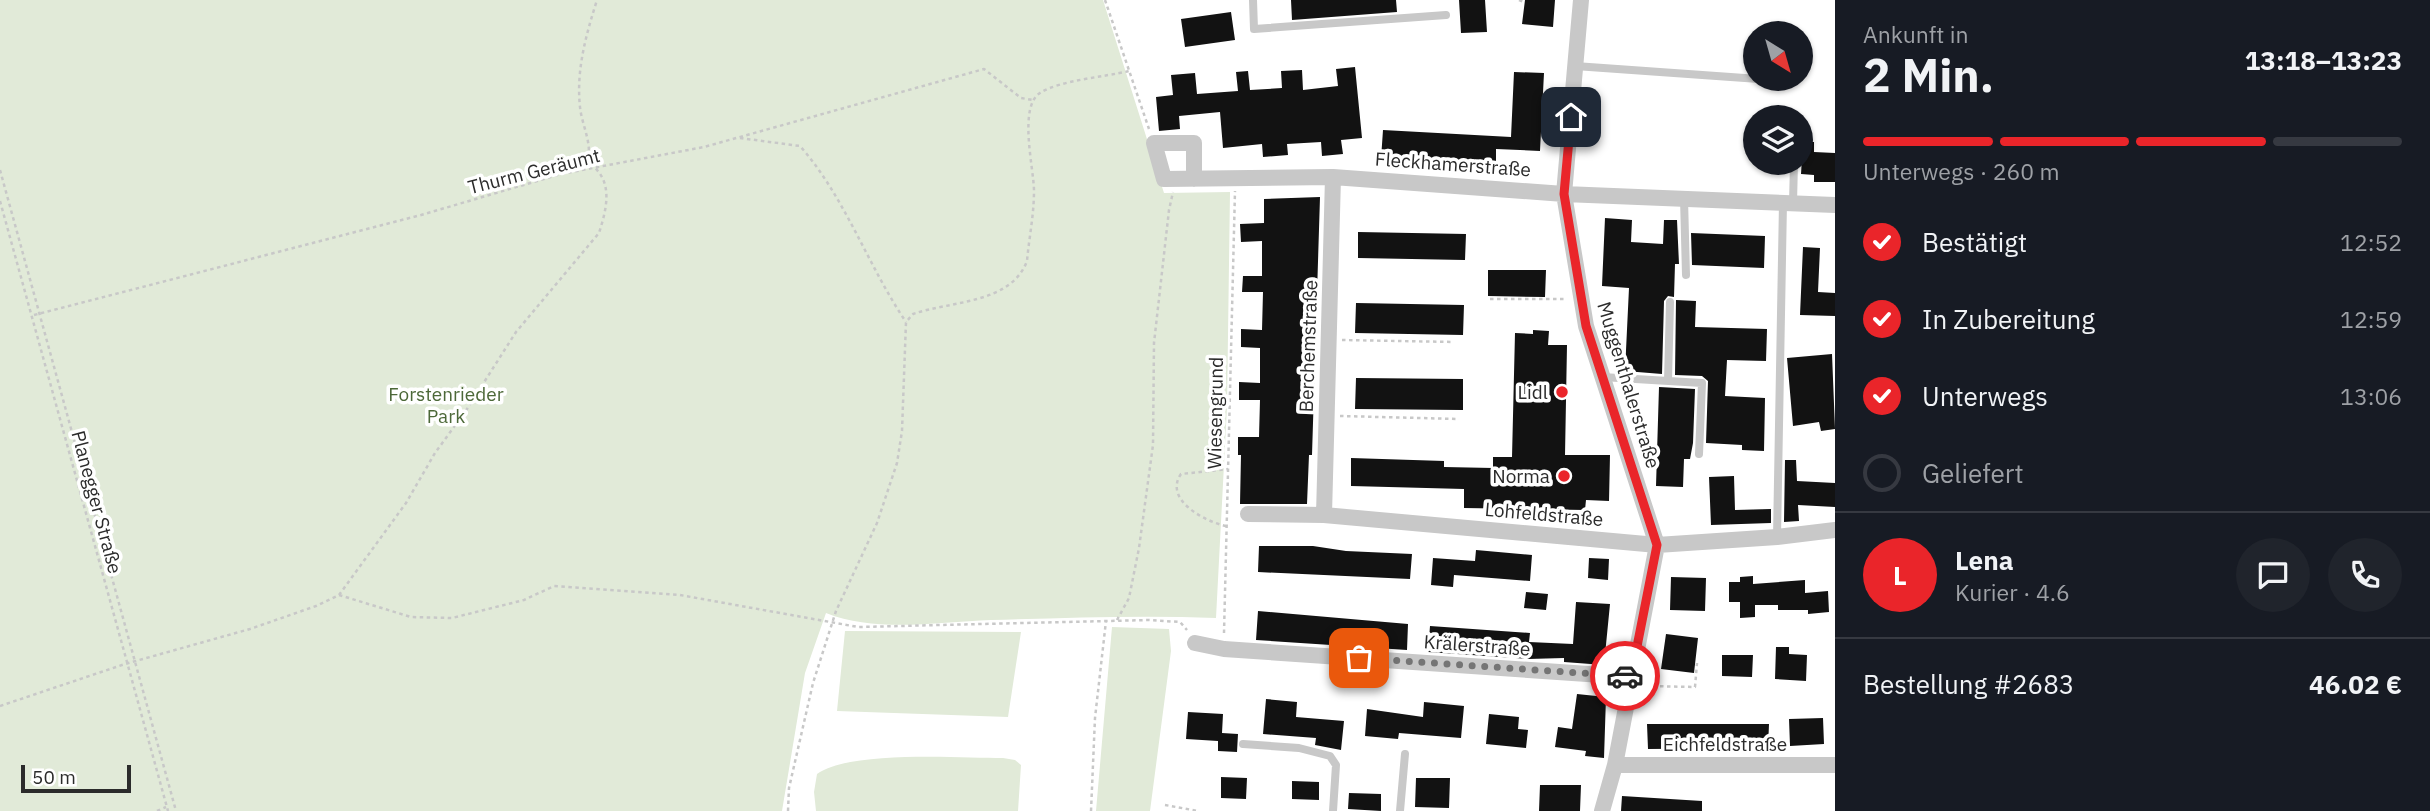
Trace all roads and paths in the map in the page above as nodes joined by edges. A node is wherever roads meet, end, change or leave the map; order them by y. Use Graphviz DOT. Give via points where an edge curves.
graph roads {
  1 [pos="597,0"];
  2 [pos="1105,0"];
  3 [pos="1253,0"];
  4 [pos="1518,0"];
  5 [pos="1581,0"];
  6 [pos="1524,2"];
  7 [pos="1446,15"];
  8 [pos="1575,66"];
  9 [pos="1129,71"];
  10 [pos="1743,78"];
  11 [pos="1033,100"];
  12 [pos="738,138"];
  13 [pos="1154,143"];
  14 [pos="594,168"];
  15 [pos="0,170"];
  16 [pos="583,170"];
  17 [pos="1792,175"];
  18 [pos="1235,177"];
  19 [pos="1333,177"];
  20 [pos="1177,179"];
  21 [pos="1195,179"];
  22 [pos="1564,194"];
  23 [pos="1684,198"];
  24 [pos="0,201"];
  25 [pos="1788,202"];
  26 [pos="1835,205"];
  27 [pos="1686,275"];
  28 [pos="1490,299"];
  29 [pos="1581,299"];
  30 [pos="1670,302"];
  31 [pos="42,313"];
  32 [pos="34,315"];
  33 [pos="906,322"];
  34 [pos="1329,340"];
  35 [pos="1454,342"];
  36 [pos="1602,377"];
  37 [pos="1668,381"];
  38 [pos="1327,416"];
  39 [pos="1459,419"];
  40 [pos="1699,454"];
  41 [pos="1228,469"];
  42 [pos="1248,514"];
  43 [pos="1324,515"];
  44 [pos="1227,526"];
  45 [pos="1835,530"];
  46 [pos="1777,537"];
  47 [pos="1657,545"];
  48 [pos="339,595"];
  49 [pos="1117,620"];
  50 [pos="1106,621"];
  51 [pos="834,622"];
  52 [pos="1185,626"];
  53 [pos="1195,643"];
  54 [pos="1224,649"];
  55 [pos="134,661"];
  56 [pos="1697,663"];
  57 [pos="125,664"];
  58 [pos="1630,681"];
  59 [pos="0,706"];
  60 [pos="1244,744"];
  61 [pos="1405,754"];
  62 [pos="1615,765"];
  63 [pos="1835,765"];
  64 [pos="1165,805"];
  65 [pos="167,809"];
  66 [pos="157,811"];
  67 [pos="176,811"];
  68 [pos="788,811"];
  69 [pos="1091,811"];
  70 [pos="1198,811"];
  71 [pos="1333,811"];
  72 [pos="1400,811"];
  73 [pos="1602,811"];
  1 -- 16 [label="path" via="578,85 590,153"];
  2 -- 9 [label="path"];
  3 -- 7 [label="lane" via="1254,29"];
  4 -- 6 [label="path"];
  5 -- 8 [label="street, Muggenthalerstraße"];
  8 -- 10 [label="lane"];
  8 -- 22 [label="street, Muggenthalerstraße"];
  9 -- 11 [label="path" via="1053,88"];
  9 -- 13 [label="path"];
  11 -- 12 [label="path, Thurm Geräumt" via="1021,98 984,69"];
  11 -- 33 [label="path" via="1028,137 1034,191 1023,271 1010,286 995,293 935,306 913,314"];
  12 -- 14 [label="path, Thurm Geräumt"];
  12 -- 33 [label="path" via="800,146 819,168"];
  13 -- 20 [label="street" via="1164,179"];
  13 -- 21 [label="street" via="1194,143"];
  14 -- 16 [label="path, Thurm Geräumt"];
  14 -- 48 [label="path" via="606,191 599,233 516,332 406,503"];
  15 -- 31 [label="path"];
  16 -- 31 [label="path, Thurm Geräumt"];
  17 -- 25 [label="lane"];
  18 -- 19 [label="street, Fleckhamerstraße"];
  18 -- 21 [label="street, Fleckhamerstraße"];
  18 -- 41 [label="path, Wiesengrund"];
  19 -- 22 [label="street, Fleckhamerstraße"];
  19 -- 34 [label="street, Berchemstraße"];
  20 -- 21 [label="street, Fleckhamerstraße"];
  20 -- 49 [label="path" via="1169,210 1154,343 1154,424 1144,519 1129,598"];
  22 -- 23 [label="street, Fleckhamerstraße"];
  22 -- 29 [label="street, Muggenthalerstraße"];
  23 -- 25 [label="street, Fleckhamerstraße"];
  23 -- 27 [label="lane"];
  24 -- 32 [label="path, Planegger Straße"];
  25 -- 26 [label="street, Fleckhamerstraße"];
  25 -- 46 [label="lane"];
  28 -- 29 [label="path"];
  29 -- 36 [label="street, Muggenthalerstraße"];
  30 -- 37 [label="lane"];
  31 -- 32 [label="path, Thurm Geräumt"];
  31 -- 55 [label="path"];
  32 -- 57 [label="path, Planegger Straße"];
  33 -- 51 [label="path" via="897,463 877,523"];
  34 -- 35 [label="path"];
  34 -- 38 [label="street, Berchemstraße"];
  36 -- 37 [label="lane"];
  36 -- 47 [label="street, Muggenthalerstraße"];
  37 -- 40 [label="lane" via="1702,383"];
  38 -- 39 [label="path"];
  38 -- 43 [label="street, Berchemstraße"];
  41 -- 44 [label="path, Wiesengrund"];
  41 -- 44 [label="path" via="1187,471 1176,485 1179,496 1197,515"];
  42 -- 43 [label="street, Lohfeldstraße"];
  43 -- 47 [label="street, Lohfeldstraße"];
  44 -- 54 [label="path, Wiesengrund"];
  45 -- 46 [label="street, Lohfeldstraße"];
  46 -- 47 [label="street, Lohfeldstraße"];
  47 -- 58 [label="street"];
  48 -- 51 [label="path" via="411,617 452,618 524,600 554,586 680,595"];
  48 -- 55 [label="path" via="250,629"];
  49 -- 50 [label="path"];
  49 -- 52 [label="path" via="1166,620"];
  50 -- 51 [label="path" via="892,627"];
  50 -- 69 [label="path"];
  51 -- 68 [label="path" via="813,683"];
  53 -- 54 [label="street, Krälerstraße"];
  54 -- 58 [label="street, Krälerstraße"];
  55 -- 57 [label="path"];
  55 -- 67 [label="path"];
  56 -- 58 [label="path" via="1695,687"];
  57 -- 59 [label="path"];
  57 -- 65 [label="path, Planegger Straße"];
  58 -- 62 [label="street"];
  60 -- 71 [label="lane" via="1299,748 1330,756 1336,765"];
  61 -- 72 [label="lane"];
  62 -- 63 [label="street, Eichfeldstraße"];
  62 -- 73 [label="street"];
  64 -- 70 [label="path"];
  65 -- 66 [label="path"];
}
